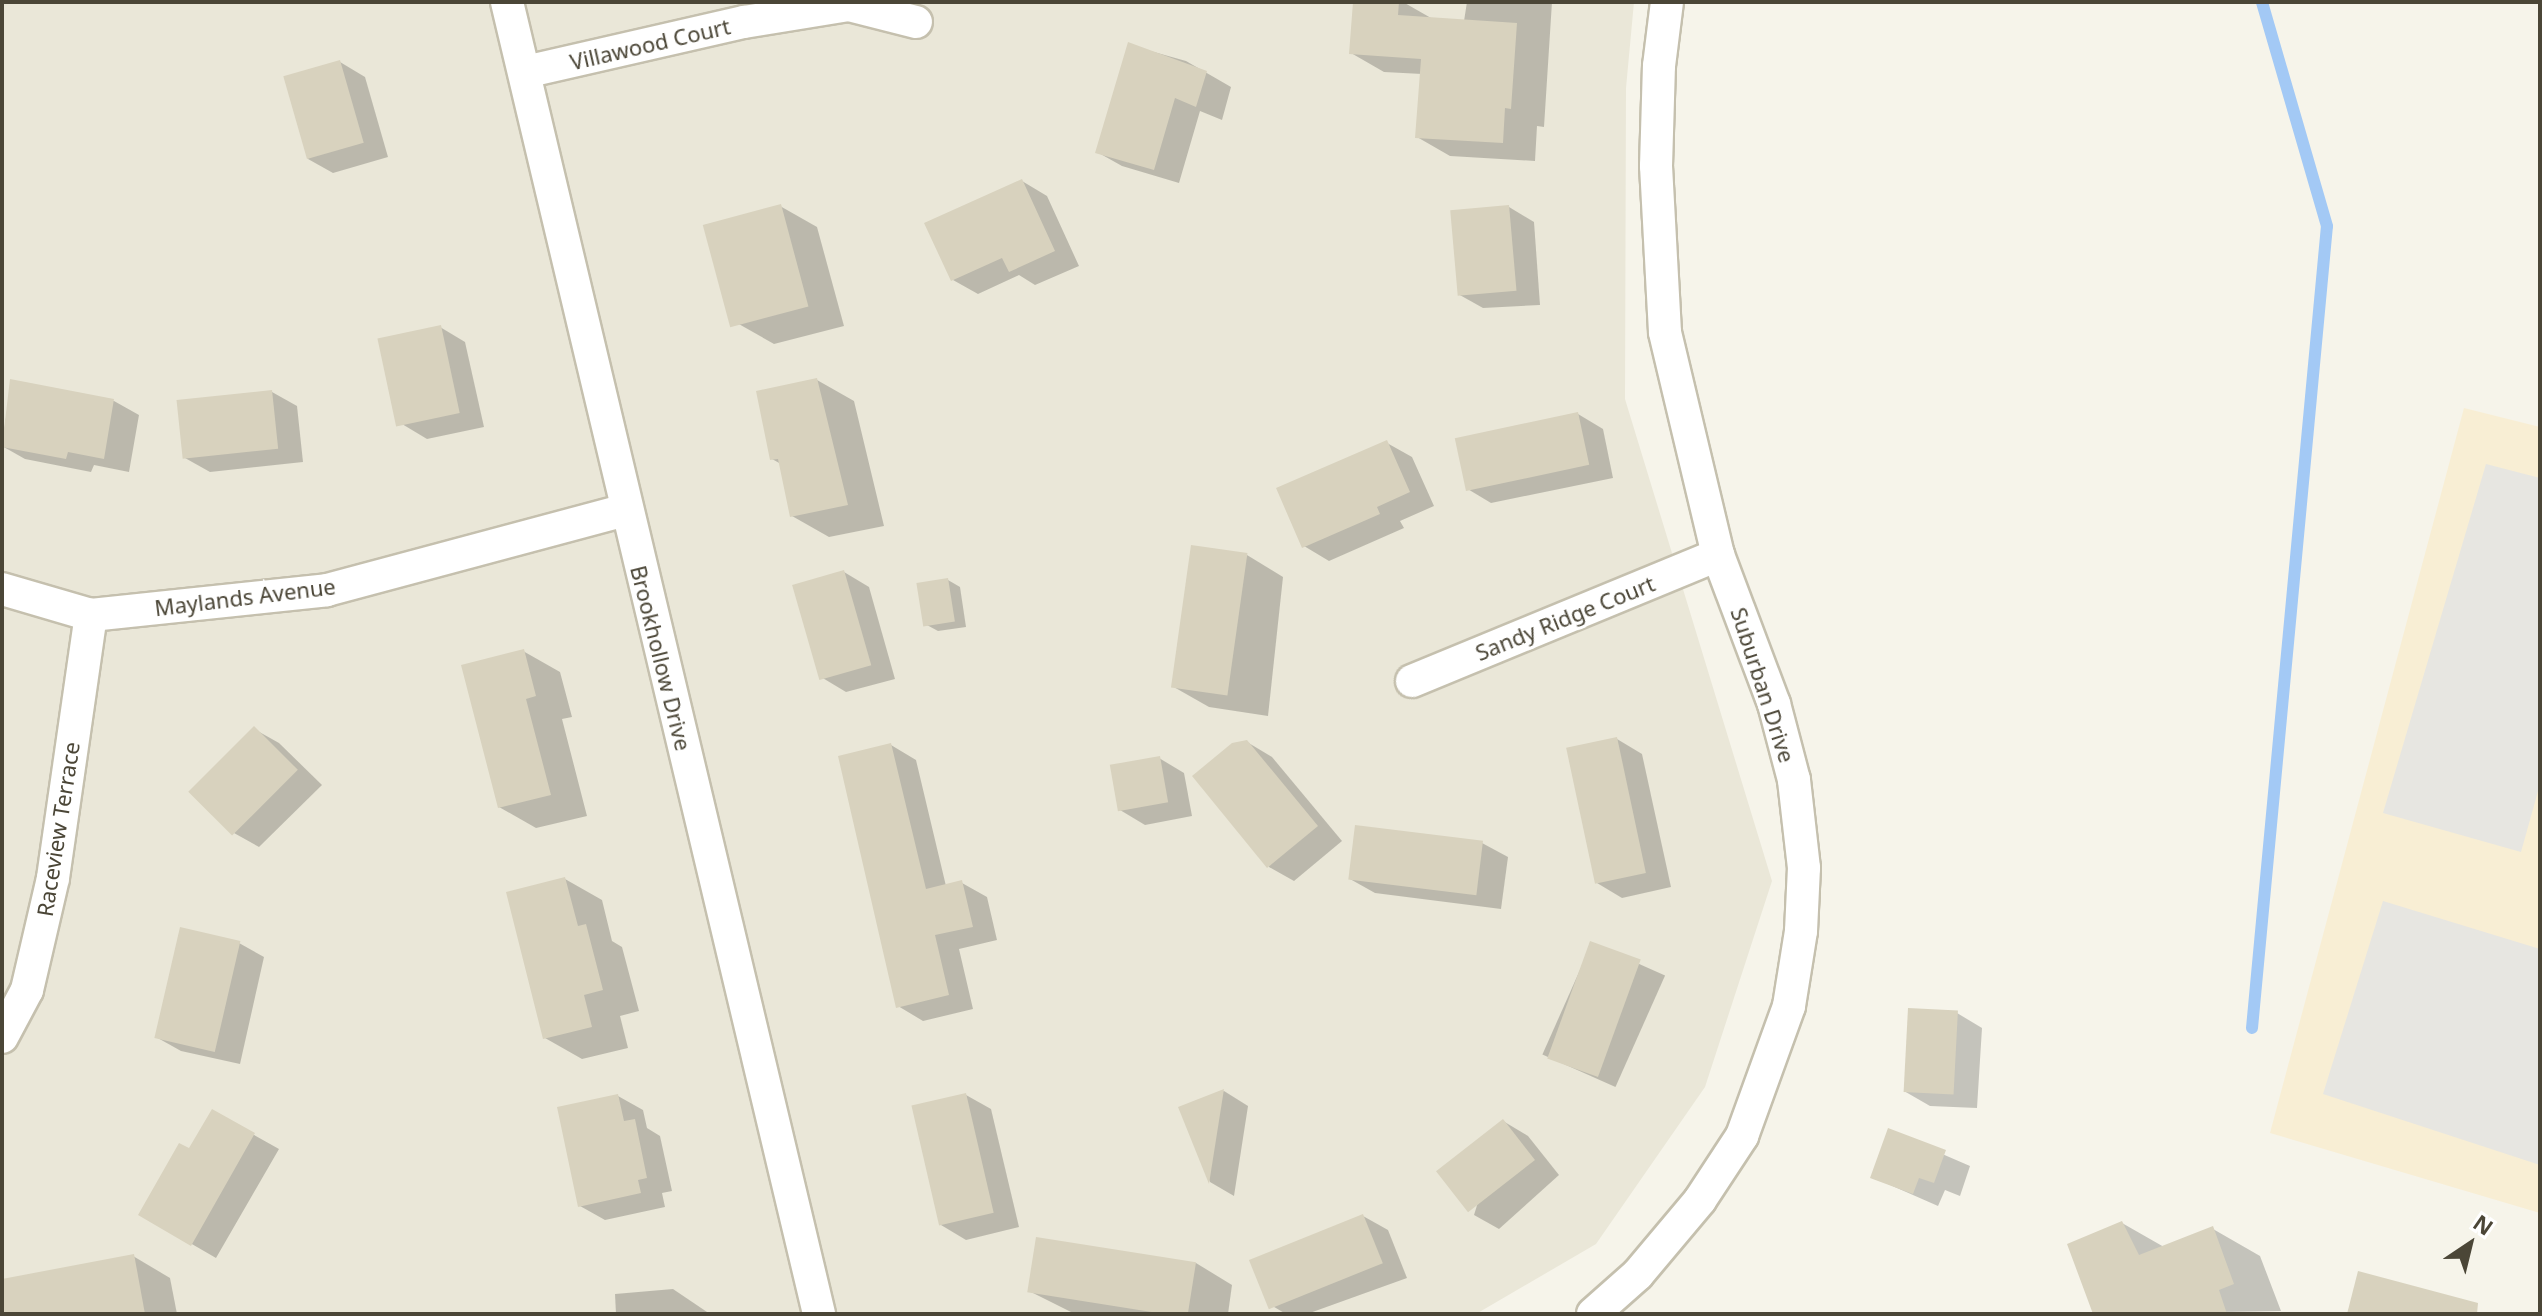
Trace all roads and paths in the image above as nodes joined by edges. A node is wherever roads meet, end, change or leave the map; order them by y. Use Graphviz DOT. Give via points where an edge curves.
graph roads {
  1 [pos="507,2"];
  2 [pos="1667,2"];
  3 [pos="916,22"];
  4 [pos="525,72"];
  5 [pos="625,510"];
  6 [pos="1718,555"];
  7 [pos="2,589"];
  8 [pos="91,615"];
  9 [pos="1412,681"];
  10 [pos="2,1037"];
  11 [pos="819,1314"];
  12 [pos="1593,1314"];
  1 -- 4 [label="street, Brookhollow Drive"];
  2 -- 6 [label="street, Suburban Drive" via="1656,166 1665,332"];
  3 -- 4 [label="street, Villawood Court" via="849,5 744,22"];
  4 -- 5 [label="street, Brookhollow Drive"];
  5 -- 8 [label="street, Maylands Avenue" via="327,590"];
  5 -- 11 [label="street, Brookhollow Drive"];
  6 -- 9 [label="street, Sandy Ridge Court"];
  6 -- 12 [label="street, Suburban Drive" via="1774,704 1794,780 1804,868 1789,1006 1742,1136 1700,1200 1638,1274"];
  7 -- 8 [label="street, Maylands Avenue"];
  8 -- 10 [label="street, Raceview Terrace" via="53,878 27,990"];
}
